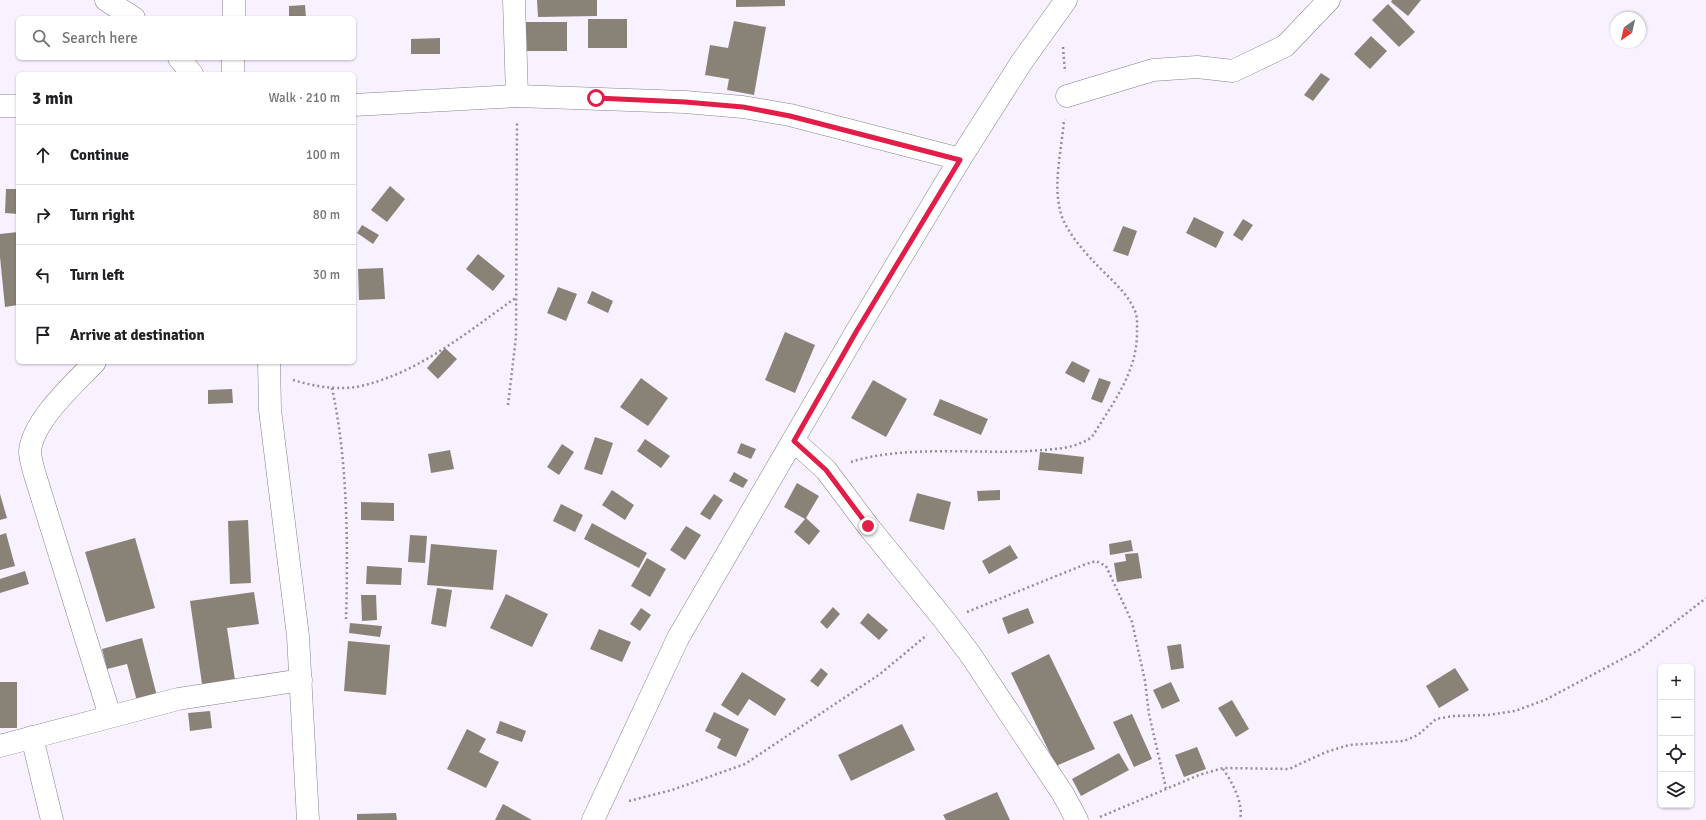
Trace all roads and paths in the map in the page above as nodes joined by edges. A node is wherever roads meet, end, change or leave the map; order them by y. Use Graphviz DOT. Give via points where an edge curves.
graph roads {
  1 [pos="106,0"];
  2 [pos="234,0"];
  3 [pos="514,0"];
  4 [pos="1329,0"];
  5 [pos="1063,4"];
  6 [pos="131,16"];
  7 [pos="234,16"];
  8 [pos="181,60"];
  9 [pos="233,60"];
  10 [pos="190,72"];
  11 [pos="233,72"];
  12 [pos="516,96"];
  13 [pos="1067,96"];
  14 [pos="356,105"];
  15 [pos="0,106"];
  16 [pos="16,106"];
  17 [pos="960,160"];
  18 [pos="517,297"];
  19 [pos="92,364"];
  20 [pos="269,367"];
  21 [pos="332,388"];
  22 [pos="508,405"];
  23 [pos="794,441"];
  24 [pos="826,470"];
  25 [pos="1706,598"];
  26 [pos="945,621"];
  27 [pos="346,622"];
  28 [pos="301,680"];
  29 [pos="110,716"];
  30 [pos="32,737"];
  31 [pos="0,746"];
  32 [pos="1223,768"];
  33 [pos="1166,788"];
  34 [pos="595,815"];
  35 [pos="1088,819"];
  36 [pos="52,820"];
  37 [pos="308,820"];
  38 [pos="1240,820"];
  1 -- 6 [label="street"];
  2 -- 7 [label="street"];
  3 -- 12 [label="street"];
  4 -- 13 [label="street" via="1285,46 1233,71 1197,67 1153,70"];
  5 -- 13 [label="path"];
  5 -- 17 [label="street"];
  8 -- 10 [label="street"];
  9 -- 11 [label="street"];
  12 -- 14 [label="street"];
  12 -- 17 [label="street" via="685,102 743,107 790,116"];
  12 -- 18 [label="path"];
  13 -- 24 [label="path" via="1057,189 1060,211 1086,254 1128,298 1135,310 1138,324 1135,358 1130,373 1092,437 1083,443 1065,448 1016,452 886,454 855,460"];
  15 -- 16 [label="street"];
  17 -- 23 [label="street" via="856,332"];
  18 -- 21 [label="path" via="425,360 382,379 356,387"];
  18 -- 22 [label="path" via="516,337"];
  19 -- 29 [label="street" via="37,429 30,452"];
  20 -- 21 [label="path" via="302,383"];
  20 -- 28 [label="street" via="270,410 294,592"];
  21 -- 27 [label="path" via="345,482"];
  23 -- 24 [label="street"];
  23 -- 34 [label="street" via="678,638"];
  24 -- 26 [label="street"];
  25 -- 32 [label="path" via="1639,650 1545,700 1515,710 1488,715 1436,719 1418,735 1404,741 1349,745 1326,752 1289,769"];
  26 -- 33 [label="path" via="1048,578 1096,561 1102,562 1113,577 1132,622"];
  26 -- 34 [label="path" via="880,674 745,764"];
  26 -- 35 [label="street" via="974,660 1062,794"];
  28 -- 29 [label="street" via="178,699"];
  28 -- 37 [label="street"];
  29 -- 30 [label="street"];
  30 -- 31 [label="street"];
  30 -- 36 [label="street"];
  32 -- 33 [label="path"];
  32 -- 38 [label="path" via="1232,782 1240,807"];
  33 -- 35 [label="path"];
}
